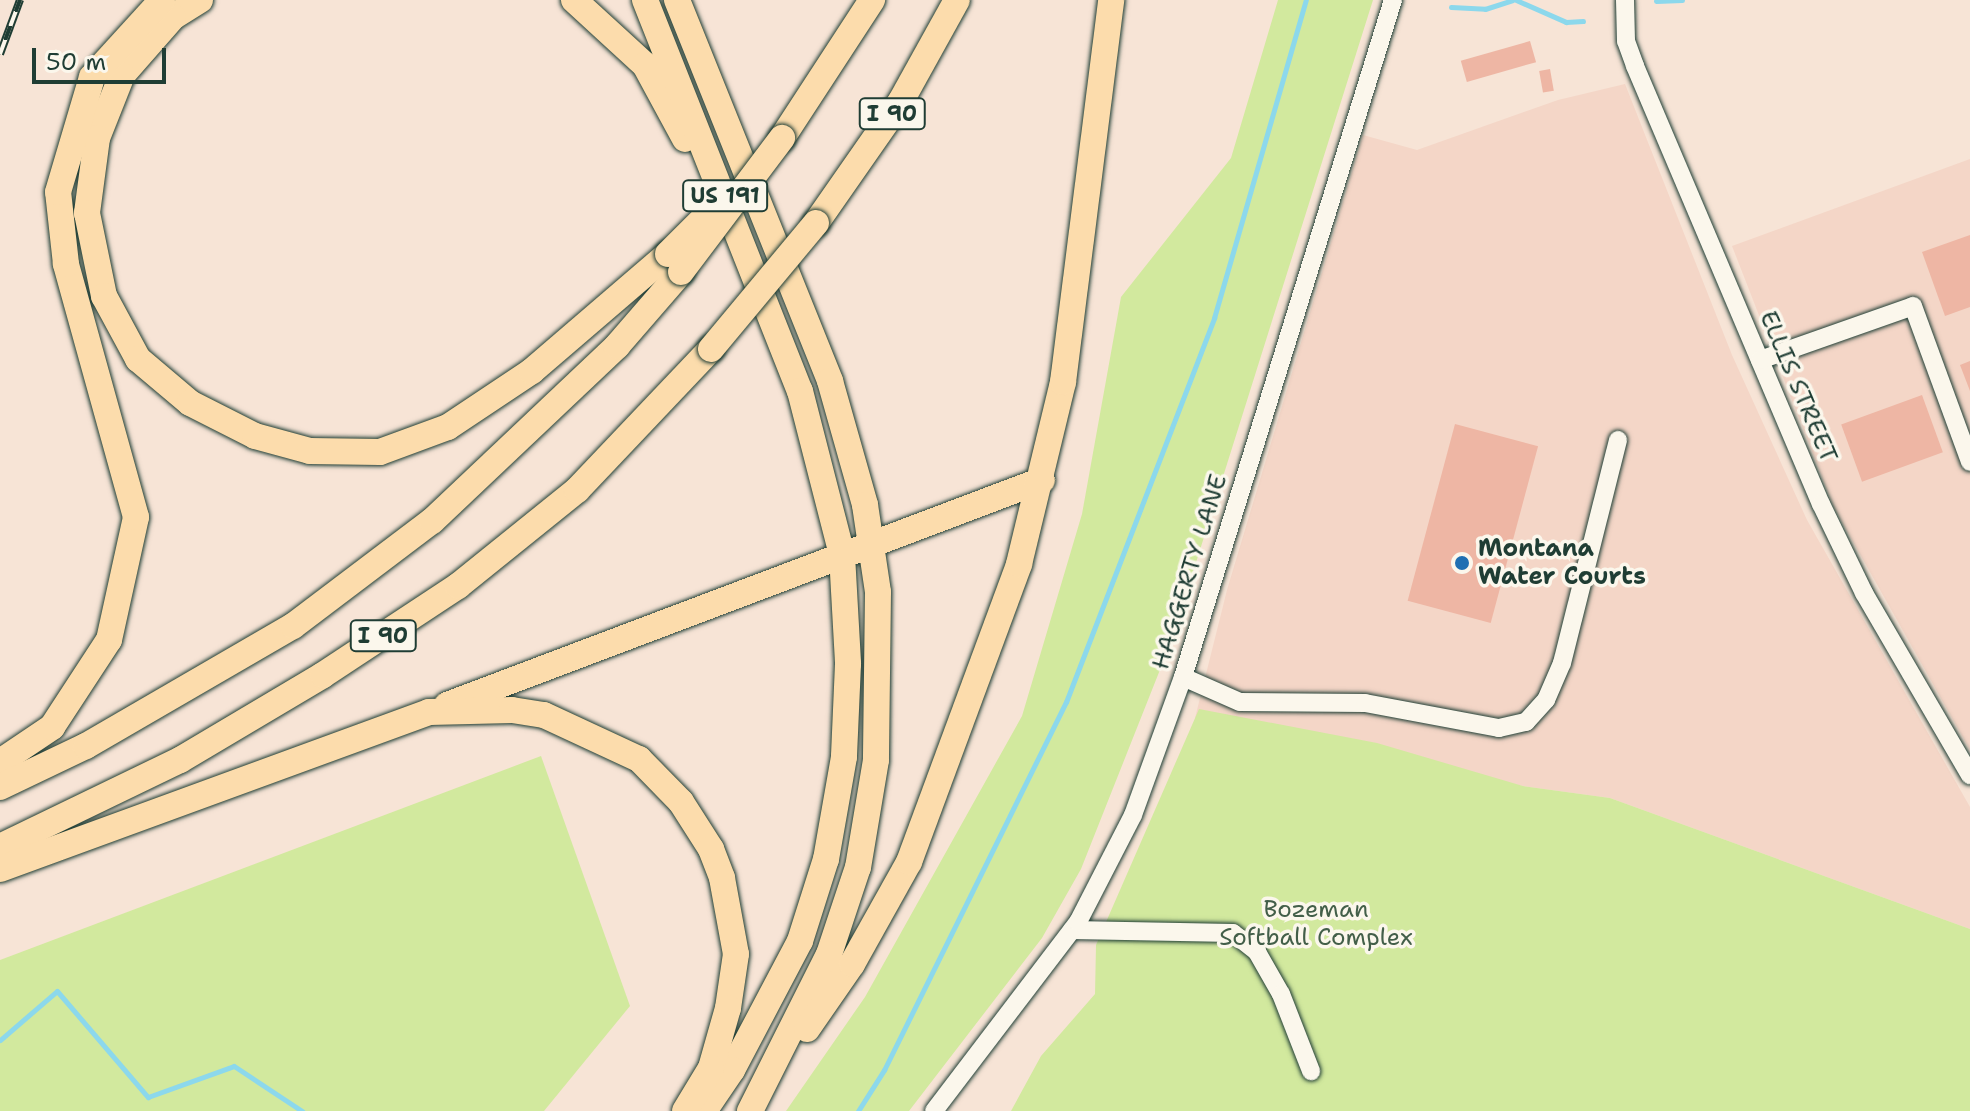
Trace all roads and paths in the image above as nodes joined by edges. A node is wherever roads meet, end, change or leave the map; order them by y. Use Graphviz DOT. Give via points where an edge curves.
graph roads {
  1 [pos="162,0"];
  2 [pos="200,0"];
  3 [pos="574,0"];
  4 [pos="645,0"];
  5 [pos="677,0"];
  6 [pos="872,0"];
  7 [pos="957,0"];
  8 [pos="1111,0"];
  9 [pos="1393,0"];
  10 [pos="1625,0"];
  11 [pos="745,251"];
  12 [pos="674,263"];
  13 [pos="1760,360"];
  14 [pos="1618,440"];
  15 [pos="1970,462"];
  16 [pos="1042,480"];
  17 [pos="872,543"];
  18 [pos="842,555"];
  19 [pos="1183,677"];
  20 [pos="429,712"];
  21 [pos="0,762"];
  22 [pos="1970,775"];
  23 [pos="0,787"];
  24 [pos="0,847"];
  25 [pos="0,869"];
  26 [pos="1072,930"];
  27 [pos="1311,1071"];
  28 [pos="755,1104"];
  29 [pos="685,1111"];
  30 [pos="704,1111"];
  31 [pos="934,1111"];
  1 -- 21 [label="highway" via="92,77 58,192 66,264 136,517 109,640 52,727"];
  2 -- 12 [label="highway" via="173,17 122,75 97,138 87,213 104,296 138,359 190,403 255,436 310,451 380,452 448,427 532,371"];
  3 -- 11 [label="highway" via="645,65"];
  4 -- 11 [label="highway"];
  5 -- 17 [label="highway" via="830,381"];
  6 -- 12 [label="highway, US 191, bridge" via="782,138"];
  7 -- 24 [label="highway, I 90, bridge" via="901,101 816,223 711,349 577,490 458,586 323,675 180,760"];
  8 -- 16 [label="highway" via="1063,382"];
  9 -- 19 [label="street, HAGGERTY LANE"];
  10 -- 13 [label="street, ELLIS STREET" via="1626,41 1635,66"];
  11 -- 18 [label="highway" via="800,391"];
  12 -- 23 [label="highway, I 90" via="617,346 420,530 293,626 86,746"];
  13 -- 15 [label="street" via="1913,306"];
  13 -- 22 [label="street, ELLIS STREET" via="1864,593"];
  14 -- 19 [label="street" via="1562,663 1546,700 1526,722 1499,728 1365,703 1240,702"];
  16 -- 17 [label="highway"];
  16 -- 28 [label="highway" via="970,705 909,862 852,964"];
  17 -- 18 [label="highway"];
  17 -- 28 [label="highway" via="880,665 876,744 858,867 829,954"];
  18 -- 20 [label="highway"];
  18 -- 30 [label="highway" via="848,664 845,741 826,859 800,941 732,1070"];
  19 -- 26 [label="street, HAGGERTY LANE" via="1133,815"];
  20 -- 25 [label="highway"];
  20 -- 29 [label="highway" via="512,710 544,715 639,759 681,802 711,849 729,907 736,954 711,1068"];
  26 -- 27 [label="street" via="1233,933 1257,952 1281,994"];
  26 -- 31 [label="street, HAGGERTY LANE"];
}
